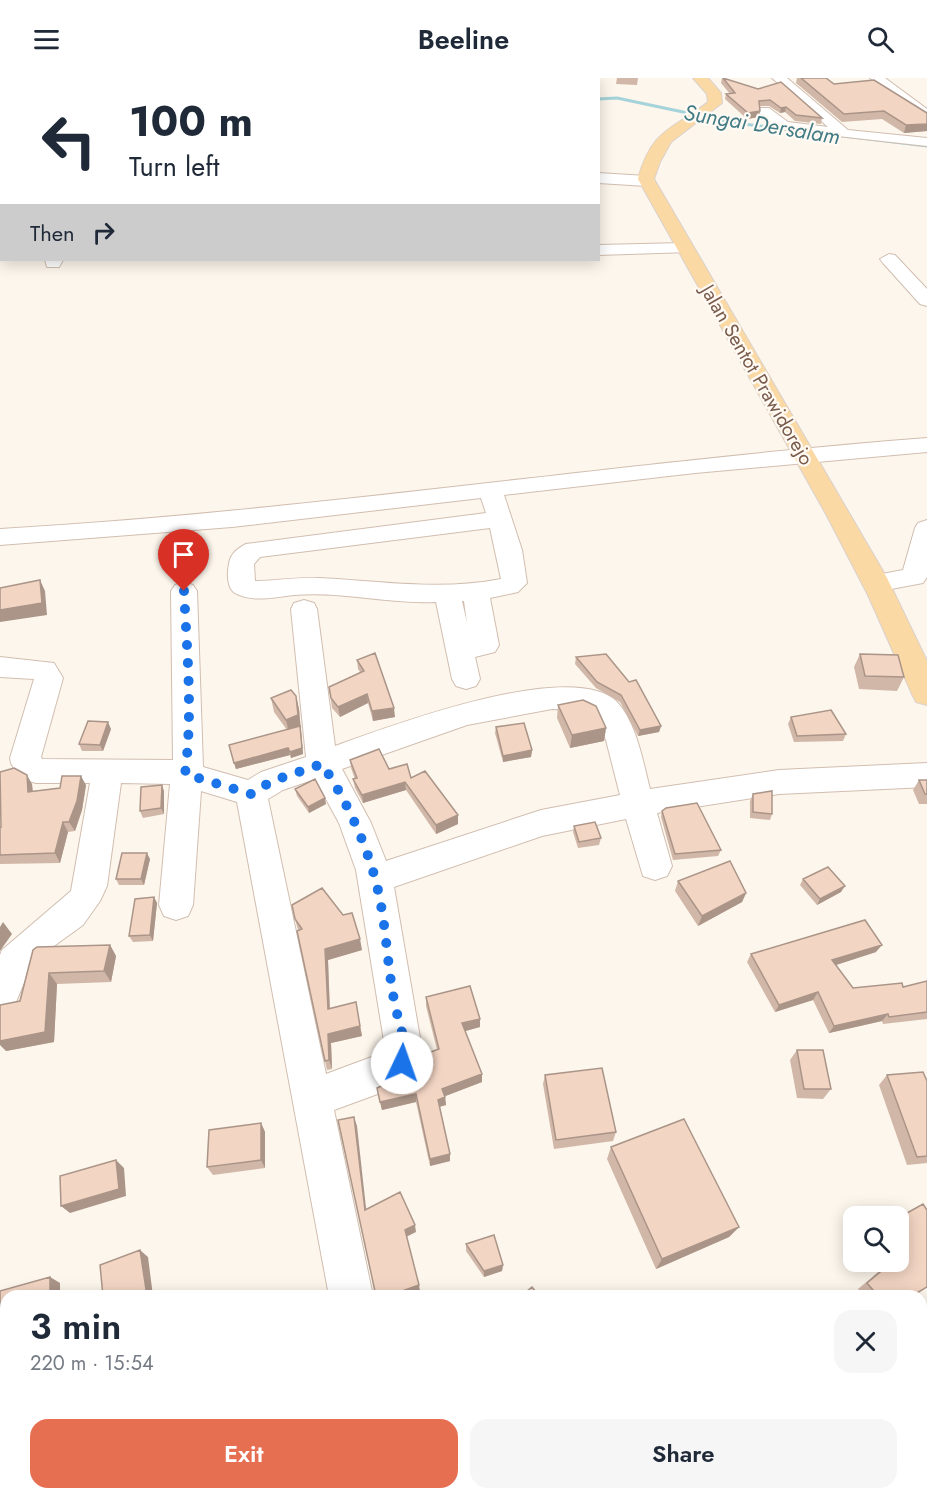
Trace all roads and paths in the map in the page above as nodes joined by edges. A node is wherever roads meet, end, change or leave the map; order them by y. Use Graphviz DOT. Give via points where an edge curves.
graph roads {
  1 [pos="700,78"];
  2 [pos="779,78"];
  3 [pos="877,78"];
  4 [pos="765,111"];
  5 [pos="927,116"];
  6 [pos="844,134"];
  7 [pos="927,142"];
  8 [pos="600,178"];
  9 [pos="647,181"];
  10 [pos="684,248"];
  11 [pos="600,250"];
  12 [pos="889,258"];
  13 [pos="927,300"];
  14 [pos="927,445"];
  15 [pos="803,453"];
  16 [pos="490,489"];
  17 [pos="499,519"];
  18 [pos="927,528"];
  19 [pos="0,537"];
  20 [pos="875,583"];
  21 [pos="184,591"];
  22 [pos="475,591"];
  23 [pos="447,592"];
  24 [pos="304,609"];
  25 [pos="459,650"];
  26 [pos="0,667"];
  27 [pos="466,679"];
  28 [pos="927,694"];
  29 [pos="322,764"];
  30 [pos="108,771"];
  31 [pos="185,774"];
  32 [pos="927,775"];
  33 [pos="251,794"];
  34 [pos="638,804"];
  35 [pos="655,866"];
  36 [pos="375,879"];
  37 [pos="176,905"];
  38 [pos="0,997"];
  39 [pos="312,1098"];
  40 [pos="350,1290"];
  1 -- 9 [label="main road" via="714,93 715,103 661,143 647,171"];
  2 -- 6 [label="street"];
  3 -- 5 [label="street"];
  4 -- 6 [label="street" via="784,126"];
  6 -- 7 [label="street"];
  8 -- 9 [label="street"];
  9 -- 10 [label="main road, Jalan Sentot Prawidorejo"];
  10 -- 11 [label="street"];
  10 -- 15 [label="main road, Jalan Sentot Prawidorejo"];
  12 -- 13 [label="street"];
  14 -- 15 [label="street"];
  15 -- 16 [label="street"];
  15 -- 20 [label="main road, Jalan Sentot Prawidorejo"];
  16 -- 17 [label="street"];
  16 -- 19 [label="street" via="226,522"];
  17 -- 22 [label="street" via="514,583"];
  17 -- 23 [label="street" via="255,550 241,560 242,586 250,591 292,585 386,593"];
  18 -- 20 [label="street" via="914,576"];
  20 -- 28 [label="main road, Jalan Sentot Prawidorejo"];
  21 -- 31 [label="street" via="189,694"];
  22 -- 23 [label="street"];
  22 -- 25 [label="street" via="486,645"];
  23 -- 25 [label="street"];
  24 -- 29 [label="street"];
  25 -- 27 [label="street"];
  26 -- 30 [label="street" via="44,670 49,678 25,758 29,767 36,771"];
  29 -- 33 [label="street" via="272,781"];
  29 -- 34 [label="street" via="424,725 488,709 542,698 594,701 607,710 616,731"];
  29 -- 36 [label="street" via="356,828"];
  30 -- 31 [label="street"];
  30 -- 38 [label="street" via="90,886 83,901 15,961"];
  31 -- 33 [label="street"];
  31 -- 37 [label="street"];
  32 -- 34 [label="street" via="779,782"];
  33 -- 39 [label="street"];
  34 -- 35 [label="street"];
  34 -- 36 [label="street" via="541,823"];
  36 -- 39 [label="street" via="394,1001 404,1035 402,1063 380,1075"];
  39 -- 40 [label="street"];
}
